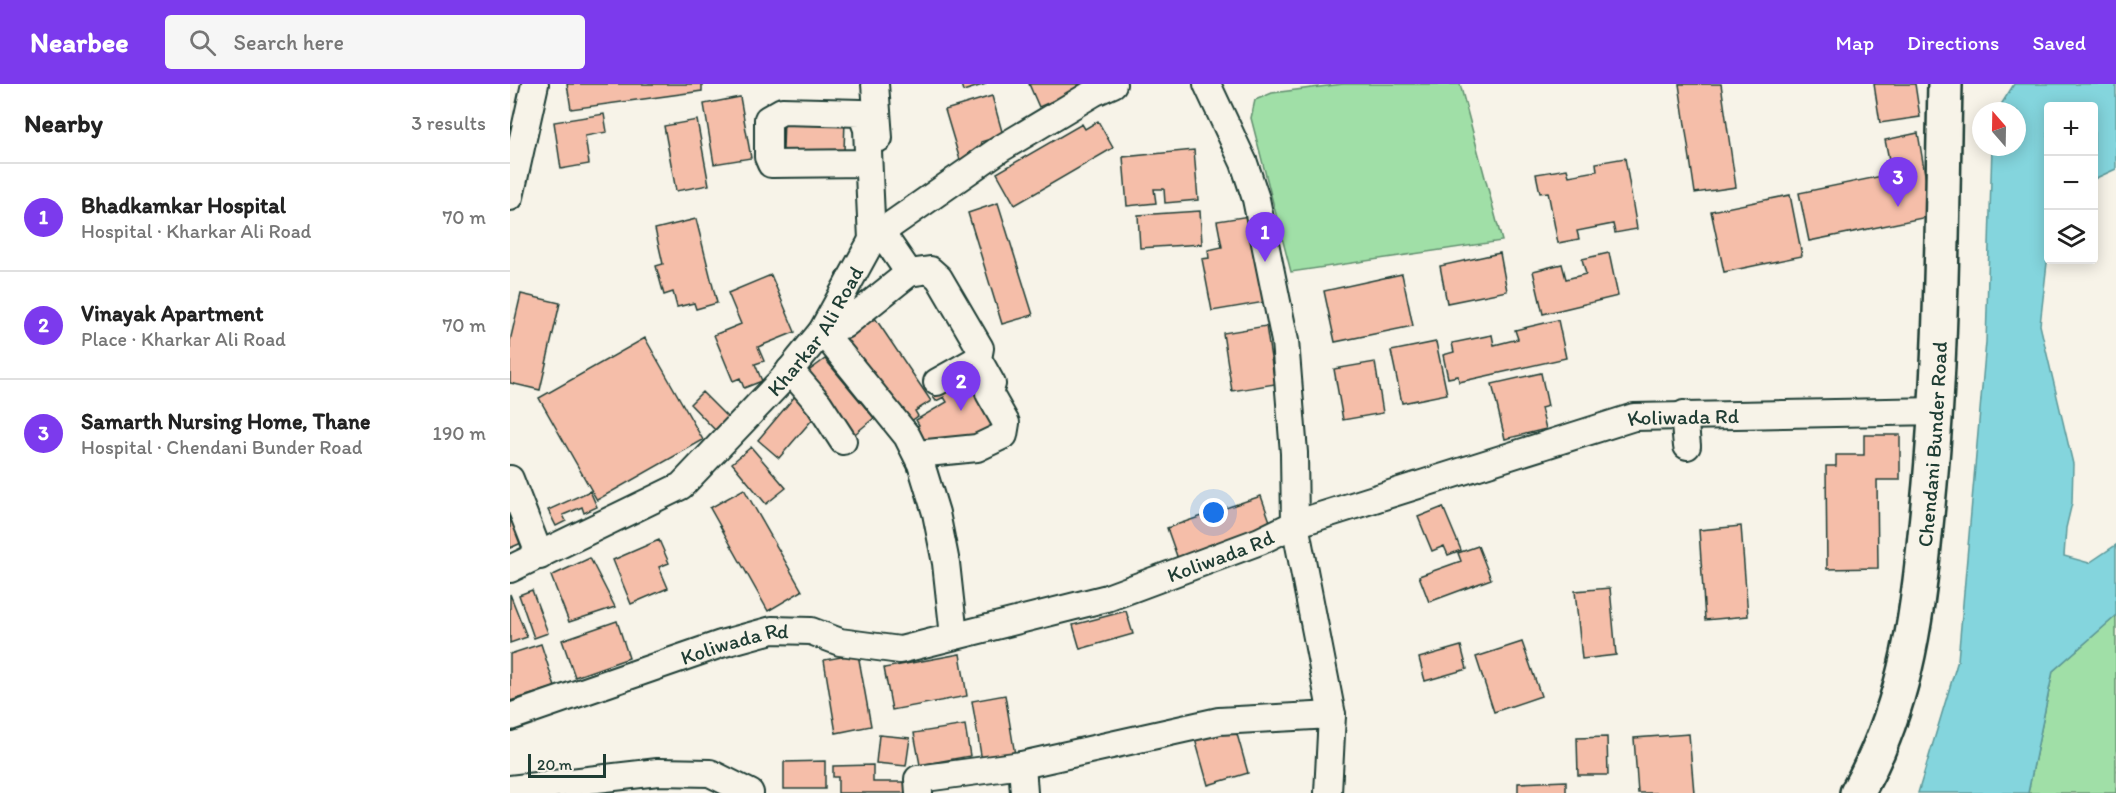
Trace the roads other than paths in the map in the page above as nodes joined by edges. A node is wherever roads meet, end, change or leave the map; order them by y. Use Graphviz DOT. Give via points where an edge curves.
graph roads {
  1 [pos="535,84"];
  2 [pos="875,84"];
  3 [pos="1113,84"];
  4 [pos="1207,84"];
  5 [pos="1945,84"];
  6 [pos="868,163"];
  7 [pos="510,196"];
  8 [pos="881,232"];
  9 [pos="909,273"];
  10 [pos="833,328"];
  11 [pos="978,359"];
  12 [pos="790,370"];
  13 [pos="937,382"];
  14 [pos="1938,411"];
  15 [pos="1684,414"];
  16 [pos="843,441"];
  17 [pos="1687,446"];
  18 [pos="927,453"];
  19 [pos="510,479"];
  20 [pos="1295,524"];
  21 [pos="540,556"];
  22 [pos="510,569"];
  23 [pos="954,636"];
  24 [pos="1332,715"];
  25 [pos="510,717"];
  26 [pos="1022,765"];
  27 [pos="662,782"];
  28 [pos="510,789"];
  29 [pos="750,793"];
  30 [pos="919,793"];
  31 [pos="1024,793"];
  32 [pos="1328,793"];
  33 [pos="1857,793"];
  1 -- 7 [label="street"];
  2 -- 8 [label="street" via="884,206"];
  3 -- 8 [label="street, Kharkar Ali Road" via="999,150"];
  4 -- 20 [label="street" via="1253,190 1286,341"];
  5 -- 14 [label="main road, Chendani Bunder Road"];
  6 -- 8 [label="street"];
  8 -- 9 [label="street"];
  8 -- 10 [label="street, Kharkar Ali Road"];
  9 -- 10 [label="street"];
  9 -- 11 [label="street" via="930,270 939,278 980,348"];
  10 -- 12 [label="street, Kharkar Ali Road"];
  10 -- 23 [label="street" via="907,436 921,464 946,563"];
  11 -- 13 [label="street"];
  11 -- 18 [label="street" via="992,384 989,393 1006,423 1004,435 977,448"];
  12 -- 16 [label="street"];
  12 -- 21 [label="street, Kharkar Ali Road" via="681,486"];
  14 -- 15 [label="street, Koliwada Rd"];
  14 -- 33 [label="main road, Chendani Bunder Road" via="1918,614 1899,699"];
  15 -- 17 [label="street"];
  15 -- 20 [label="street, Koliwada Rd" via="1634,417"];
  19 -- 21 [label="street"];
  20 -- 23 [label="street, Koliwada Rd" via="1107,598"];
  20 -- 24 [label="street"];
  21 -- 22 [label="street, Kharkar Ali Road"];
  23 -- 25 [label="street, Koliwada Rd" via="900,650 840,642 811,632 772,630"];
  24 -- 26 [label="street" via="1219,721"];
  24 -- 32 [label="street"];
  26 -- 30 [label="street" via="918,779"];
  26 -- 31 [label="street"];
  27 -- 28 [label="street"];
  27 -- 29 [label="street" via="710,773"];
}
